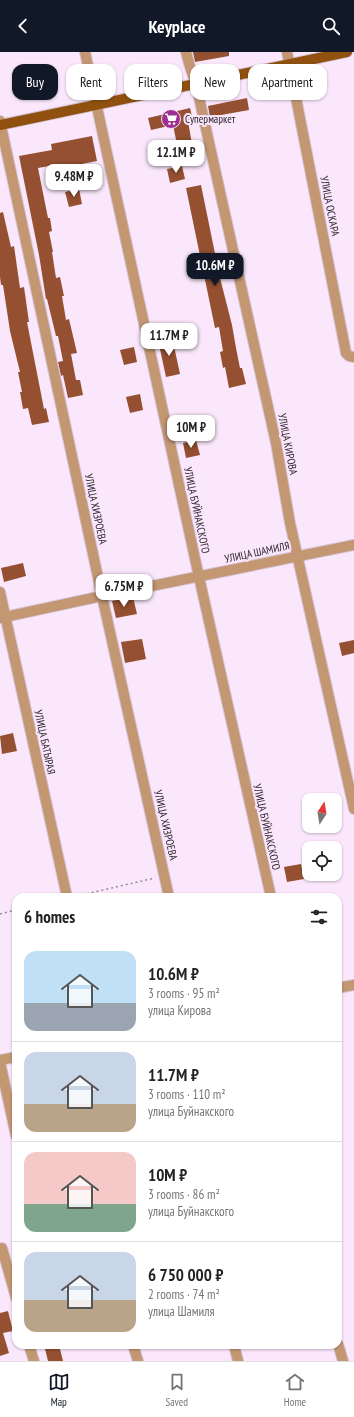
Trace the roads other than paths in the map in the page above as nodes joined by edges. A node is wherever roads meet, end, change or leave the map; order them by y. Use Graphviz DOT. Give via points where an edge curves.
graph roads {
  1 [pos="85,52"];
  2 [pos="186,52"];
  3 [pos="287,52"];
  4 [pos="347,52"];
  5 [pos="290,64"];
  6 [pos="190,67"];
  7 [pos="190,85"];
  8 [pos="200,100"];
  9 [pos="297,100"];
  10 [pos="98,105"];
  11 [pos="0,124"];
  12 [pos="350,355"];
  13 [pos="354,545"];
  14 [pos="298,556"];
  15 [pos="199,577"];
  16 [pos="0,592"];
  17 [pos="102,596"];
  18 [pos="3,617"];
  19 [pos="354,809"];
  20 [pos="65,893"];
  21 [pos="168,893"];
  22 [pos="270,893"];
  23 [pos="354,985"];
  24 [pos="342,987"];
  25 [pos="12,1058"];
  26 [pos="0,1061"];
  27 [pos="12,1117"];
  28 [pos="2,1248"];
  29 [pos="12,1284"];
  30 [pos="31,1349"];
  31 [pos="134,1349"];
  32 [pos="235,1349"];
  33 [pos="339,1349"];
  34 [pos="34,1361"];
  35 [pos="138,1361"];
  36 [pos="238,1361"];
  37 [pos="343,1361"];
  1 -- 10 [label="street, УЛИЦА БУЙНАКСКОГО"];
  2 -- 6 [label="street, УЛИЦА КИРОВА"];
  3 -- 5 [label="street, УЛИЦА ОСКАРА"];
  4 -- 5 [label="main road"];
  7 -- 10 [label="main road"];
  8 -- 14 [label="street, УЛИЦА КИРОВА" via="276,443"];
  9 -- 12 [label="street, УЛИЦА ОСКАРА"];
  10 -- 11 [label="main road"];
  10 -- 15 [label="street, УЛИЦА БУЙНАКСКОГО"];
  11 -- 17 [label="street, УЛИЦА ХИЗРОЕВА"];
  13 -- 14 [label="street, УЛИЦА ШАМИЛЯ"];
  14 -- 15 [label="street, УЛИЦА ШАМИЛЯ"];
  14 -- 19 [label="street, УЛИЦА КИРОВА"];
  15 -- 17 [label="street, УЛИЦА ШАМИЛЯ"];
  15 -- 22 [label="street, УЛИЦА БУЙНАКСКОГО"];
  16 -- 18 [label="street, УЛИЦА БАТЫРАЯ"];
  17 -- 18 [label="street, УЛИЦА ШАМИЛЯ"];
  17 -- 21 [label="street, УЛИЦА ХИЗРОЕВА"];
  18 -- 20 [label="street, УЛИЦА БАТЫРАЯ"];
  23 -- 24 [label="street"];
  25 -- 26 [label="street"];
  26 -- 27 [label="street"];
  28 -- 29 [label="street"];
  30 -- 34 [label="street"];
  31 -- 35 [label="street"];
  32 -- 36 [label="street"];
  33 -- 37 [label="street"];
}
